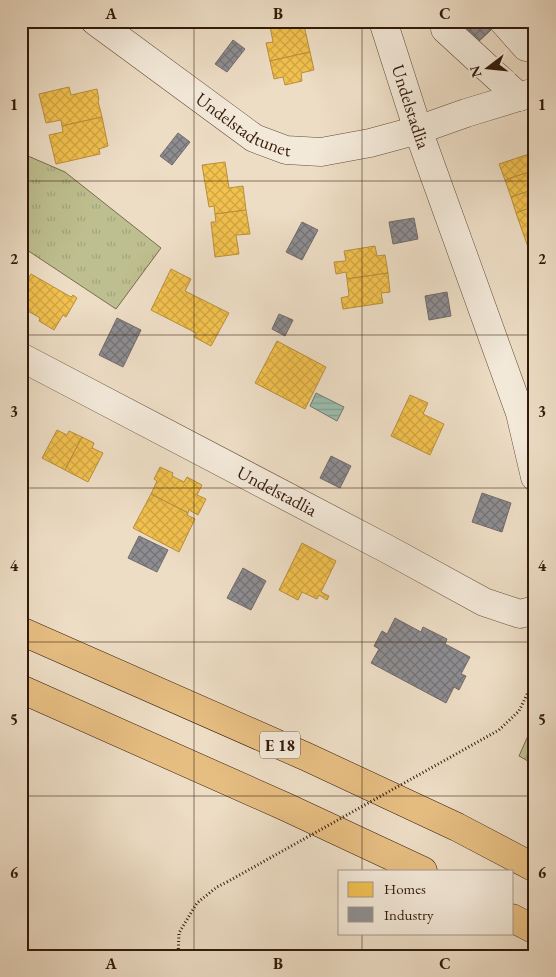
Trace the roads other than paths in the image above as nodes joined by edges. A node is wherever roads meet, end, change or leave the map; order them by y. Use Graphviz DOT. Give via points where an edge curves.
graph roads {
  1 [pos="95,21"];
  2 [pos="383,21"];
  3 [pos="503,21"];
  4 [pos="445,29"];
  5 [pos="526,47"];
  6 [pos="527,95"];
  7 [pos="418,130"];
  8 [pos="21,357"];
  9 [pos="535,477"];
  10 [pos="535,610"];
  11 [pos="21,631"];
  12 [pos="21,689"];
  13 [pos="535,868"];
  14 [pos="421,870"];
  15 [pos="514,919"];
  16 [pos="535,930"];
  1 -- 7 [label="street, Undelstadtunet" via="254,138 286,150 321,152"];
  2 -- 7 [label="street, Undelstadlia"];
  3 -- 5 [label="street"];
  4 -- 6 [label="street"];
  6 -- 7 [label="street, Undelstadtunet"];
  7 -- 9 [label="street, Undelstadlia" via="520,413"];
  8 -- 10 [label="street, Undelstadlia" via="484,602 520,614"];
  11 -- 13 [label="highway, E 18" via="307,757 457,827"];
  12 -- 14 [label="highway"];
  15 -- 16 [label="highway"];
}
